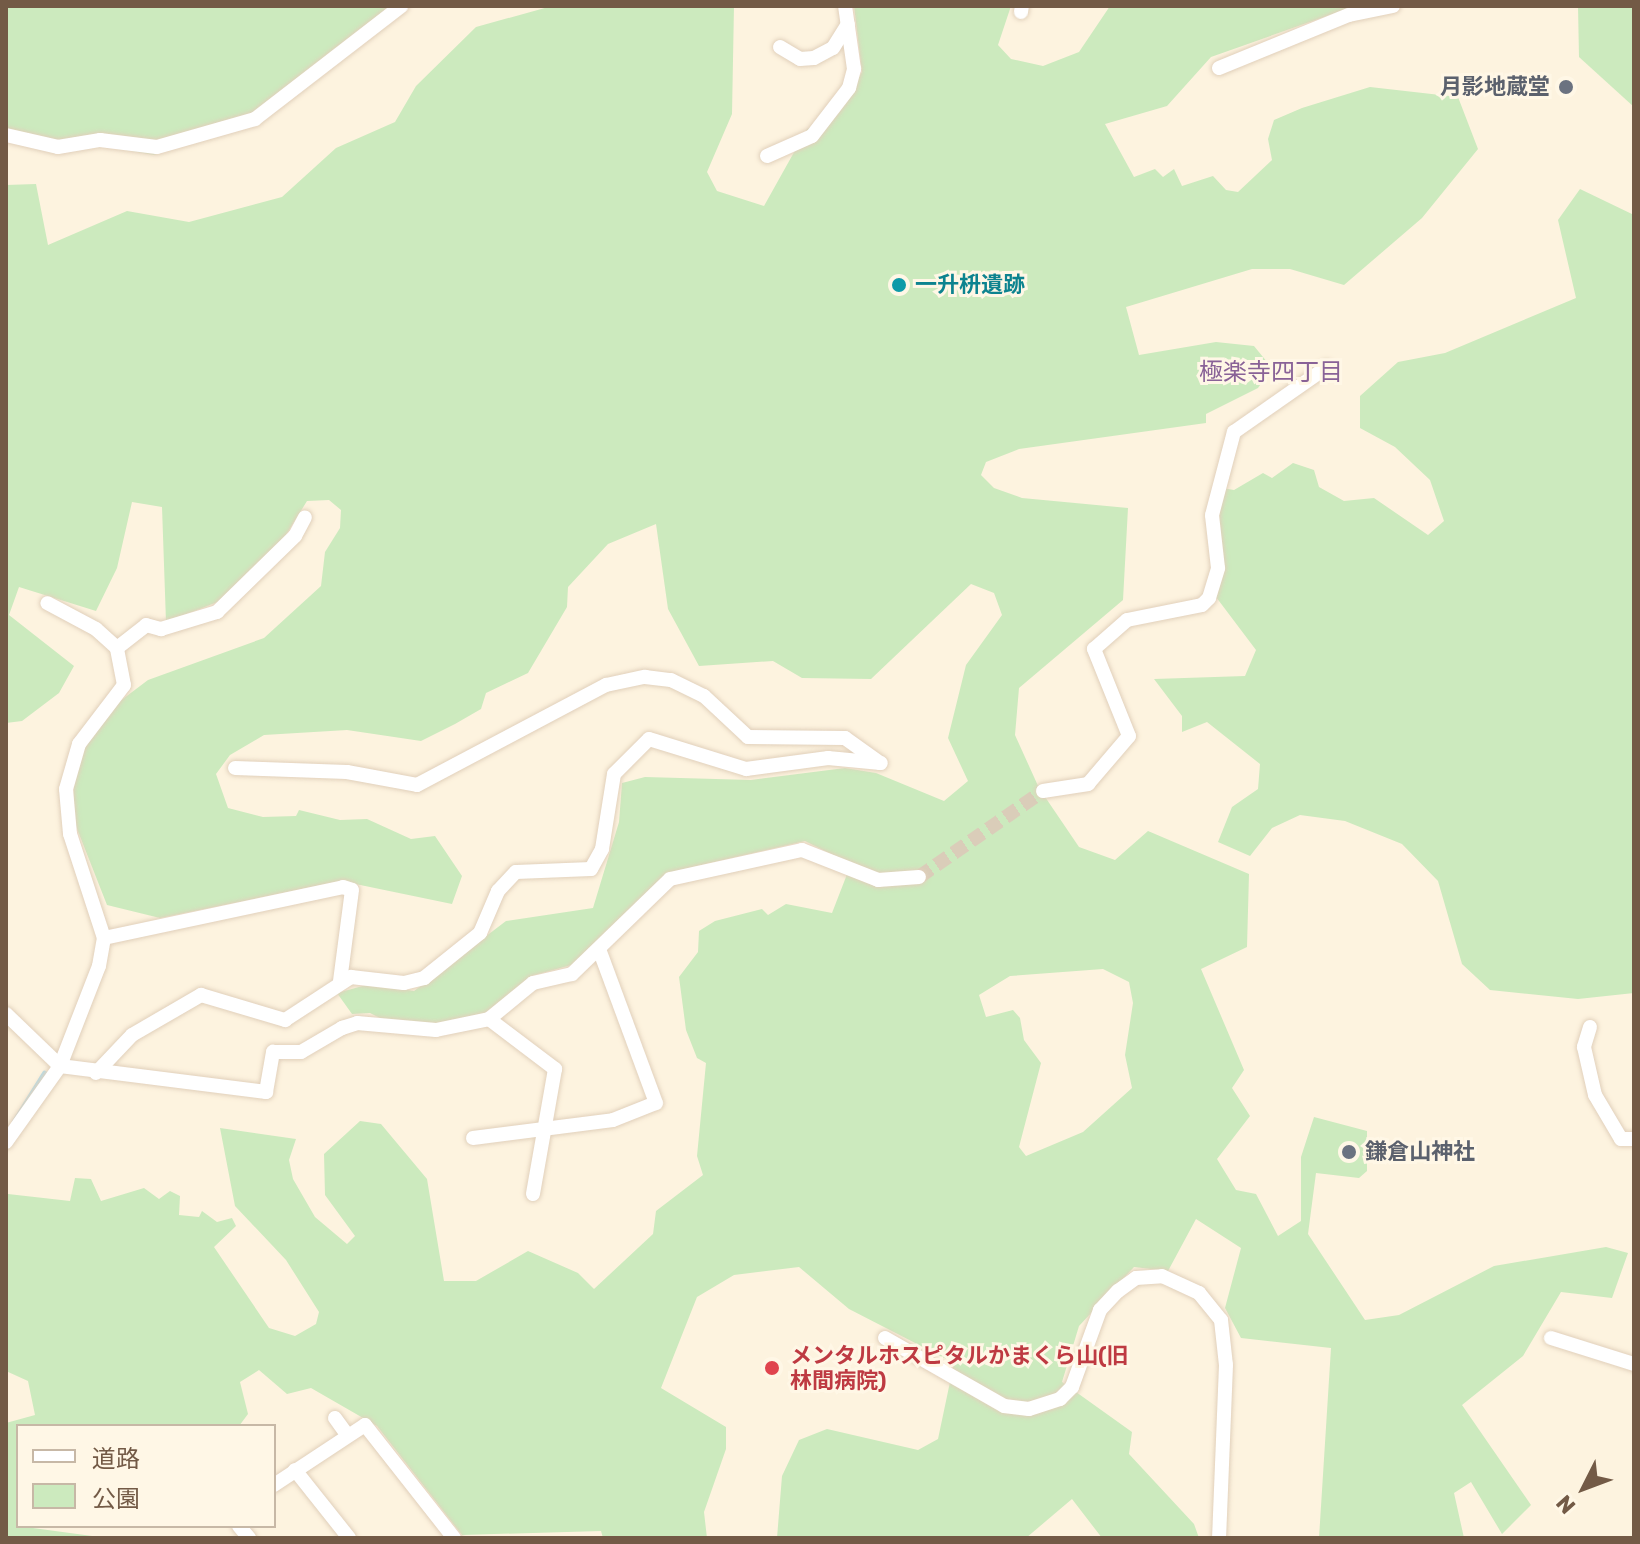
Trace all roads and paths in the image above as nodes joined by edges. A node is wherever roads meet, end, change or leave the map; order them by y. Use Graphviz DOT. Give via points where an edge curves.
graph roads {
  1 [pos="401,6"];
  2 [pos="845,6"];
  3 [pos="1393,6"];
  4 [pos="848,24"];
  5 [pos="780,47"];
  6 [pos="1219,68"];
  7 [pos="6,135"];
  8 [pos="767,156"];
  9 [pos="1327,367"];
  10 [pos="305,517"];
  11 [pos="47,603"];
  12 [pos="117,648"];
  13 [pos="235,768"];
  14 [pos="1043,791"];
  15 [pos="919,877"];
  16 [pos="104,938"];
  17 [pos="599,949"];
  18 [pos="340,981"];
  19 [pos="6,1014"];
  20 [pos="489,1019"];
  21 [pos="1590,1027"];
  22 [pos="60,1066"];
  23 [pos="96,1073"];
  24 [pos="542,1126"];
  25 [pos="473,1138"];
  26 [pos="1634,1139"];
  27 [pos="6,1142"];
  28 [pos="533,1194"];
  29 [pos="885,1338"];
  30 [pos="1551,1338"];
  31 [pos="1634,1364"];
  32 [pos="335,1418"];
  33 [pos="346,1433"];
  34 [pos="295,1470"];
  35 [pos="276,1484"];
  36 [pos="349,1538"];
  37 [pos="454,1538"];
  38 [pos="1219,1538"];
  1 -- 7 [label="street" via="328,68 242,124 157,147 100,140 58,147"];
  2 -- 4 [label="street"];
  3 -- 6 [label="street" via="1349,15"];
  4 -- 5 [label="street" via="833,48 814,58 800,59"];
  4 -- 8 [label="street" via="854,69 849,88 812,136"];
  9 -- 14 [label="street" via="1234,432 1212,515 1218,568 1209,598 1202,605 1127,620 1094,649 1129,736 1088,784"];
  10 -- 12 [label="street" via="295,536 217,612 161,629 146,625"];
  11 -- 12 [label="street" via="96,629"];
  12 -- 16 [label="street" via="124,685 74,752 66,794 70,834"];
  13 -- 18 [label="street" via="347,772 417,785 606,685 645,677 671,680 704,696 748,737 845,738 881,763 828,758 746,769 649,739 614,774 602,849 591,869 516,872 498,891 480,933 424,978"];
  15 -- 17 [label="street" via="878,880 802,850 670,879"];
  16 -- 18 [label="street" via="343,887 352,890"];
  16 -- 22 [label="street"];
  17 -- 20 [label="street" via="572,974 533,983"];
  17 -- 24 [label="street" via="657,1100 613,1120"];
  18 -- 23 [label="street" via="285,1020 201,995 132,1035"];
  19 -- 22 [label="street"];
  20 -- 23 [label="street" via="436,1030 357,1023 301,1052 273,1052 266,1092"];
  20 -- 24 [label="street" via="555,1069"];
  21 -- 26 [label="street" via="1584,1047 1595,1095 1621,1139"];
  22 -- 23 [label="street"];
  22 -- 27 [label="street"];
  24 -- 25 [label="street"];
  24 -- 28 [label="street"];
  29 -- 38 [label="street" via="1004,1406 1029,1409 1060,1399 1072,1387 1100,1310 1136,1278 1162,1276 1199,1293 1221,1320 1226,1365"];
  30 -- 31 [label="street"];
  32 -- 33 [label="street"];
  33 -- 34 [label="street"];
  33 -- 37 [label="street" via="365,1425"];
  34 -- 35 [label="street"];
  34 -- 36 [label="street"];
}
